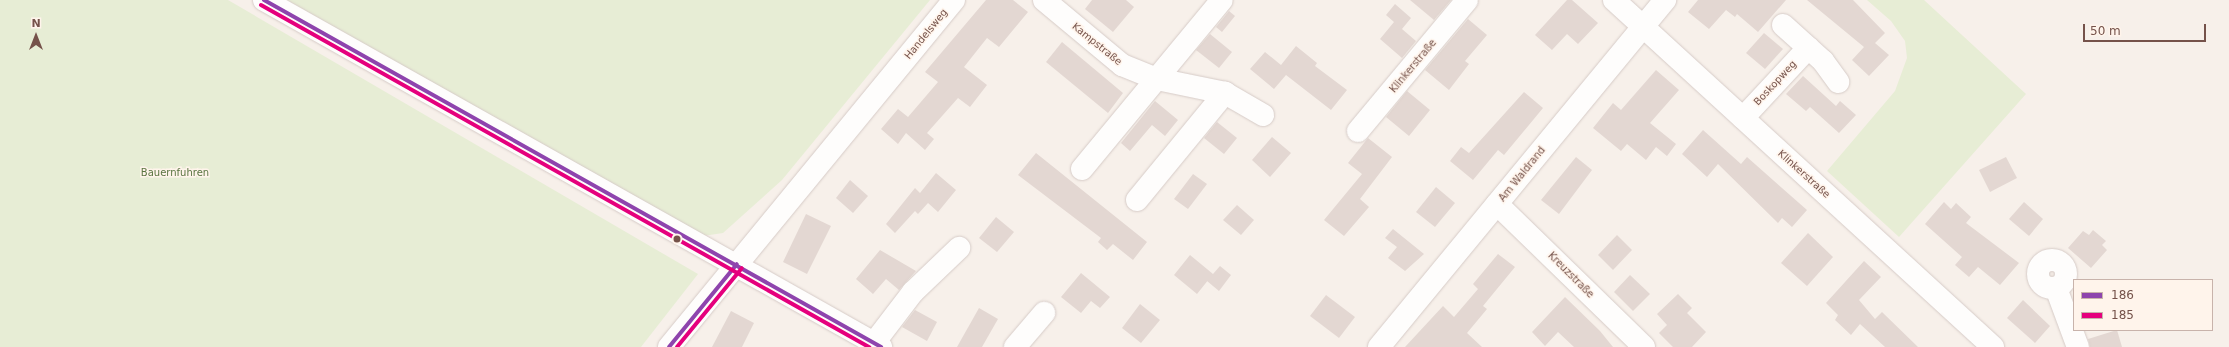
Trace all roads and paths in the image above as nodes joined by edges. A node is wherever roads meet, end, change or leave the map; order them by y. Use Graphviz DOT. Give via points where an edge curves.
graph roads {
  1 [pos="264,0"];
  2 [pos="954,0"];
  3 [pos="1044,0"];
  4 [pos="1222,0"];
  5 [pos="1468,0"];
  6 [pos="1614,0"];
  7 [pos="1665,0"];
  8 [pos="1783,25"];
  9 [pos="1643,27"];
  10 [pos="1808,48"];
  11 [pos="1157,79"];
  12 [pos="1838,82"];
  13 [pos="1225,93"];
  14 [pos="1263,115"];
  15 [pos="1743,118"];
  16 [pos="1358,131"];
  17 [pos="1082,169"];
  18 [pos="1137,200"];
  19 [pos="1498,204"];
  20 [pos="959,248"];
  21 [pos="737,264"];
  22 [pos="2056,288"];
  23 [pos="1044,313"];
  24 [pos="1982,343"];
  25 [pos="877,345"];
  26 [pos="669,347"];
  27 [pos="1015,347"];
  28 [pos="1379,347"];
  29 [pos="1644,347"];
  30 [pos="2078,347"];
  1 -- 21 [label="street"];
  2 -- 21 [label="street, Handelsweg"];
  3 -- 11 [label="street, Kampstraße" via="1122,65"];
  4 -- 11 [label="street"];
  5 -- 16 [label="street, Klinkerstraße"];
  6 -- 9 [label="street, Klinkerstraße"];
  7 -- 9 [label="street, Am Waldrand"];
  8 -- 10 [label="street"];
  9 -- 15 [label="street, Klinkerstraße"];
  9 -- 19 [label="street, Am Waldrand"];
  10 -- 12 [label="street"];
  10 -- 15 [label="street, Boskopweg"];
  11 -- 13 [label="street, Kampstraße"];
  11 -- 17 [label="street"];
  13 -- 14 [label="street, Kampstraße"];
  13 -- 18 [label="street"];
  15 -- 24 [label="street, Klinkerstraße"];
  19 -- 28 [label="street, Am Waldrand"];
  19 -- 29 [label="street, Kreuzstraße"];
  20 -- 25 [label="street" via="913,292"];
  21 -- 25 [label="street"];
  21 -- 26 [label="street, Handelsweg"];
  22 -- 30 [label="street"];
  23 -- 27 [label="street"];
}
